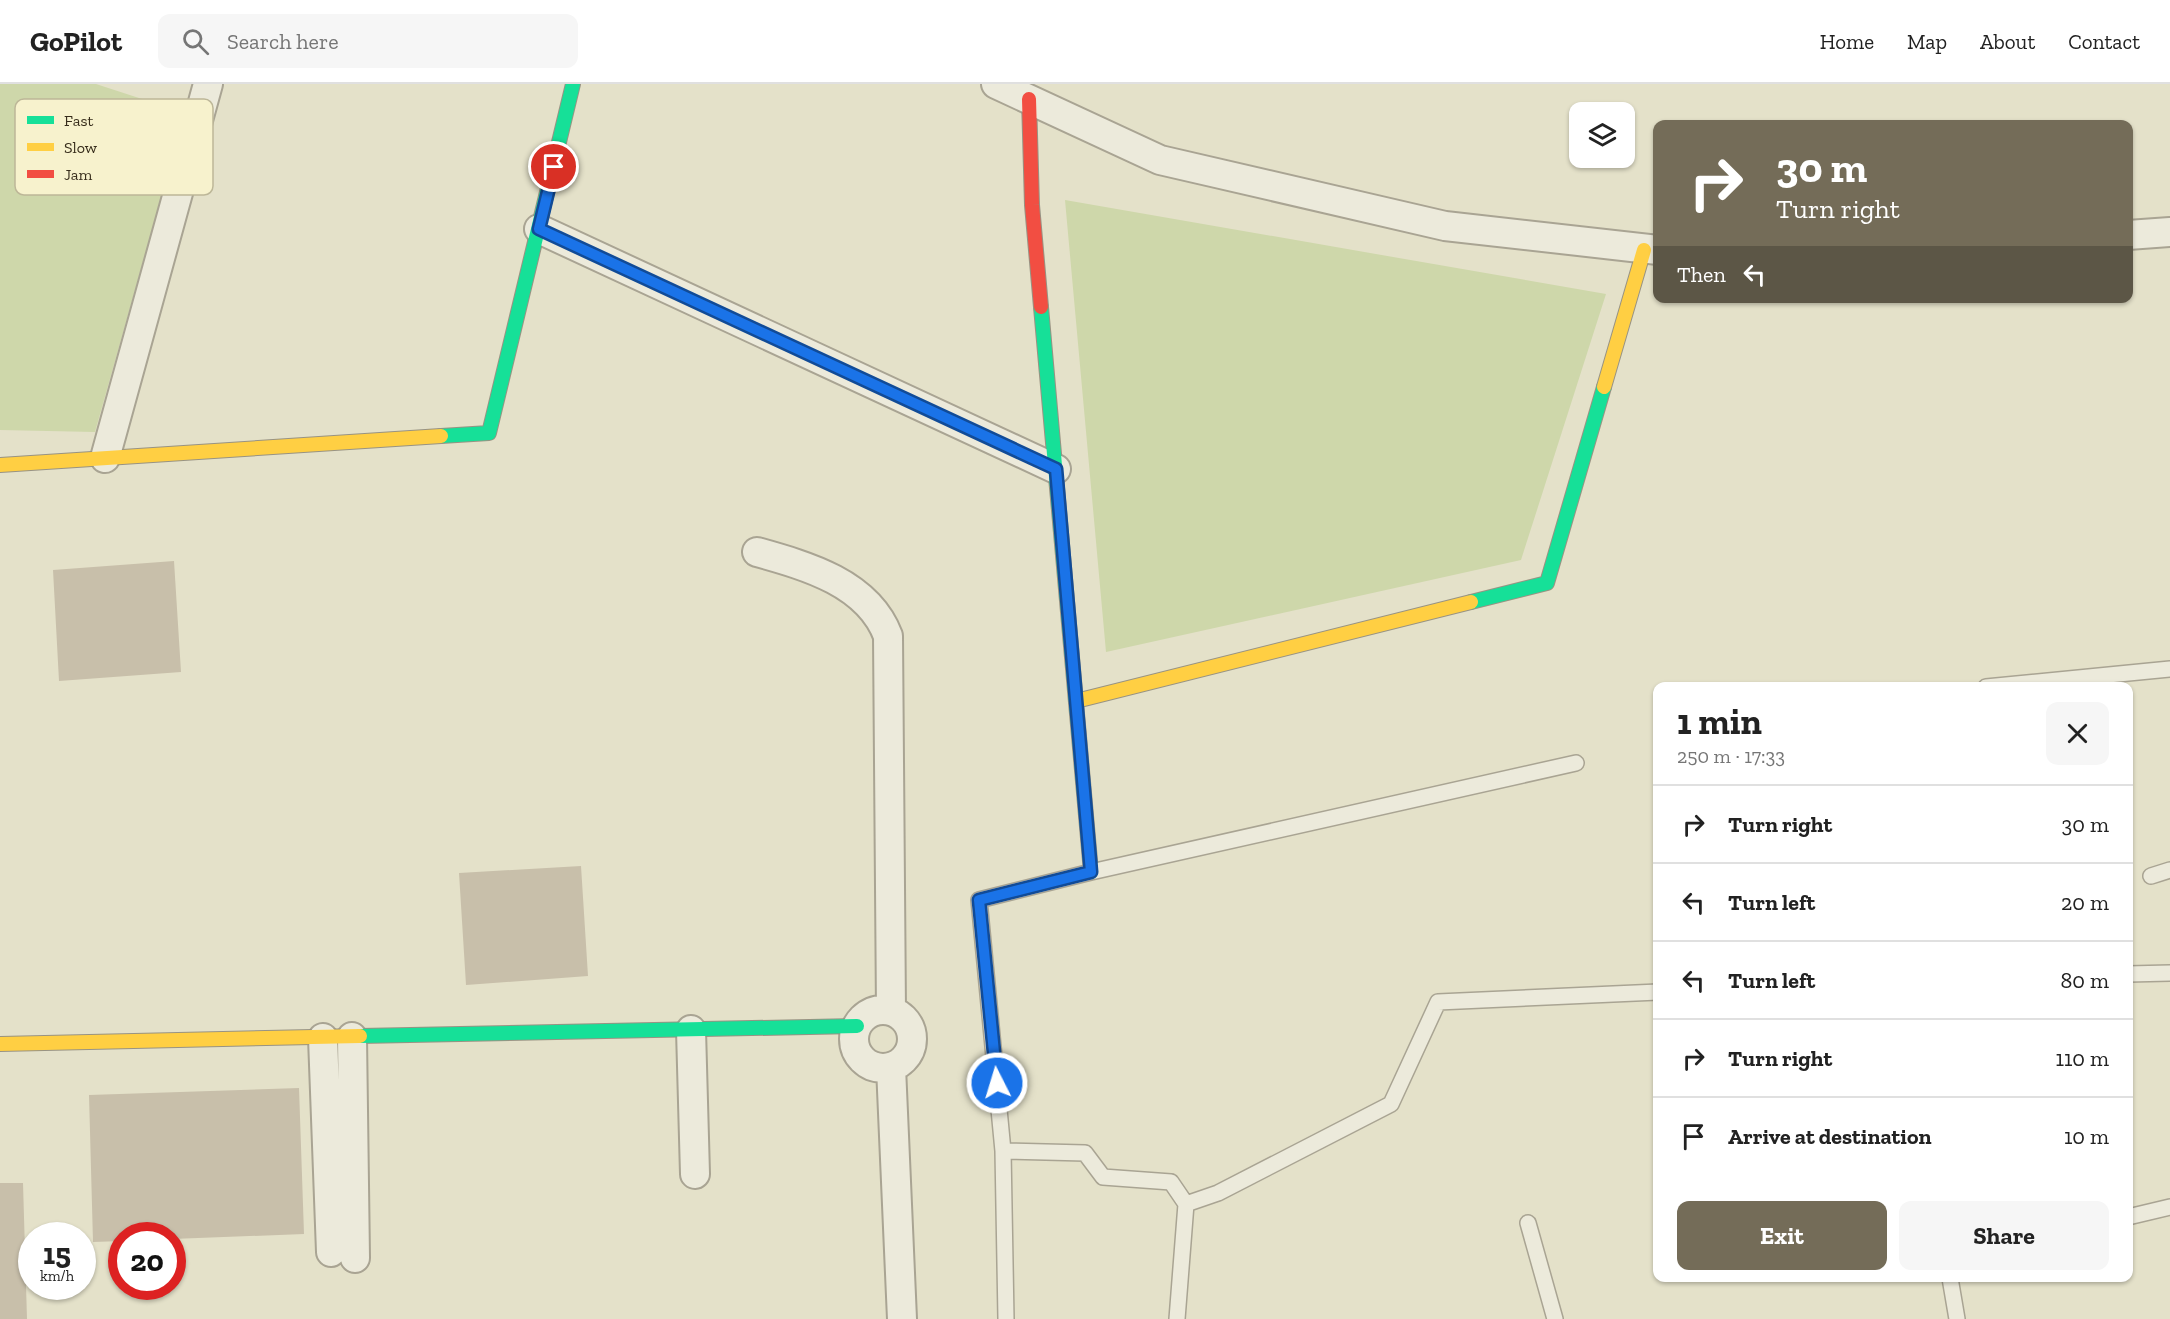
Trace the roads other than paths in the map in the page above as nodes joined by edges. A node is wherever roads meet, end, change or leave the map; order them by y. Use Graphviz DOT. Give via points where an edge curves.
graph roads {
  1 [pos="208,84"];
  2 [pos="573,84"];
  3 [pos="996,84"];
  4 [pos="204,99"];
  5 [pos="1029,99"];
  6 [pos="177,195"];
  7 [pos="539,229"];
  8 [pos="2170,232"];
  9 [pos="2133,235"];
  10 [pos="1651,250"];
  11 [pos="105,458"];
  12 [pos="0,465"];
  13 [pos="1056,469"];
  14 [pos="757,552"];
  15 [pos="2170,669"];
  16 [pos="2037,682"];
  17 [pos="1076,701"];
  18 [pos="1576,763"];
  19 [pos="2170,870"];
  20 [pos="1091,872"];
  21 [pos="2151,876"];
  22 [pos="2170,973"];
  23 [pos="2133,974"];
  24 [pos="1653,992"];
  25 [pos="891,1011"];
  26 [pos="857,1026"];
  27 [pos="691,1030"];
  28 [pos="352,1037"];
  29 [pos="323,1038"];
  30 [pos="0,1044"];
  31 [pos="891,1067"];
  32 [pos="1003,1151"];
  33 [pos="695,1173"];
  34 [pos="1186,1204"];
  35 [pos="2170,1207"];
  36 [pos="2133,1216"];
  37 [pos="1528,1223"];
  38 [pos="1951,1282"];
  39 [pos="902,1319"];
  40 [pos="1006,1319"];
  41 [pos="1177,1319"];
  42 [pos="1554,1319"];
  43 [pos="1957,1319"];
  1 -- 4 [label="street"];
  2 -- 7 [label="street"];
  3 -- 5 [label="street"];
  5 -- 10 [label="street" via="1160,160 1445,226"];
  5 -- 13 [label="street" via="1032,205"];
  6 -- 11 [label="street"];
  7 -- 11 [label="street" via="489,433"];
  7 -- 13 [label="street"];
  8 -- 9 [label="street"];
  10 -- 17 [label="street" via="1547,583"];
  11 -- 12 [label="street"];
  13 -- 17 [label="street"];
  14 -- 25 [label="street" via="810,569 859,594 883,621 888,636"];
  15 -- 16 [label="lane"];
  17 -- 20 [label="street"];
  18 -- 20 [label="lane"];
  19 -- 21 [label="lane"];
  20 -- 32 [label="lane" via="979,900"];
  22 -- 23 [label="lane"];
  24 -- 34 [label="lane" via="1438,1002 1391,1104 1218,1193"];
  25 -- 26 [label="street" via="871,1013"];
  25 -- 31 [label="street" via="907,1023 912,1041 906,1057"];
  26 -- 27 [label="street"];
  26 -- 31 [label="street" via="854,1035 858,1055 873,1067"];
  27 -- 28 [label="street"];
  27 -- 33 [label="street"];
  28 -- 29 [label="street"];
  28 -- 29 [label="street" via="343,1255"];
  29 -- 30 [label="street"];
  31 -- 39 [label="street"];
  32 -- 34 [label="lane" via="1085,1153 1103,1177 1171,1182"];
  32 -- 40 [label="lane"];
  34 -- 41 [label="lane"];
  35 -- 36 [label="lane"];
  37 -- 42 [label="lane"];
  38 -- 43 [label="lane"];
}
